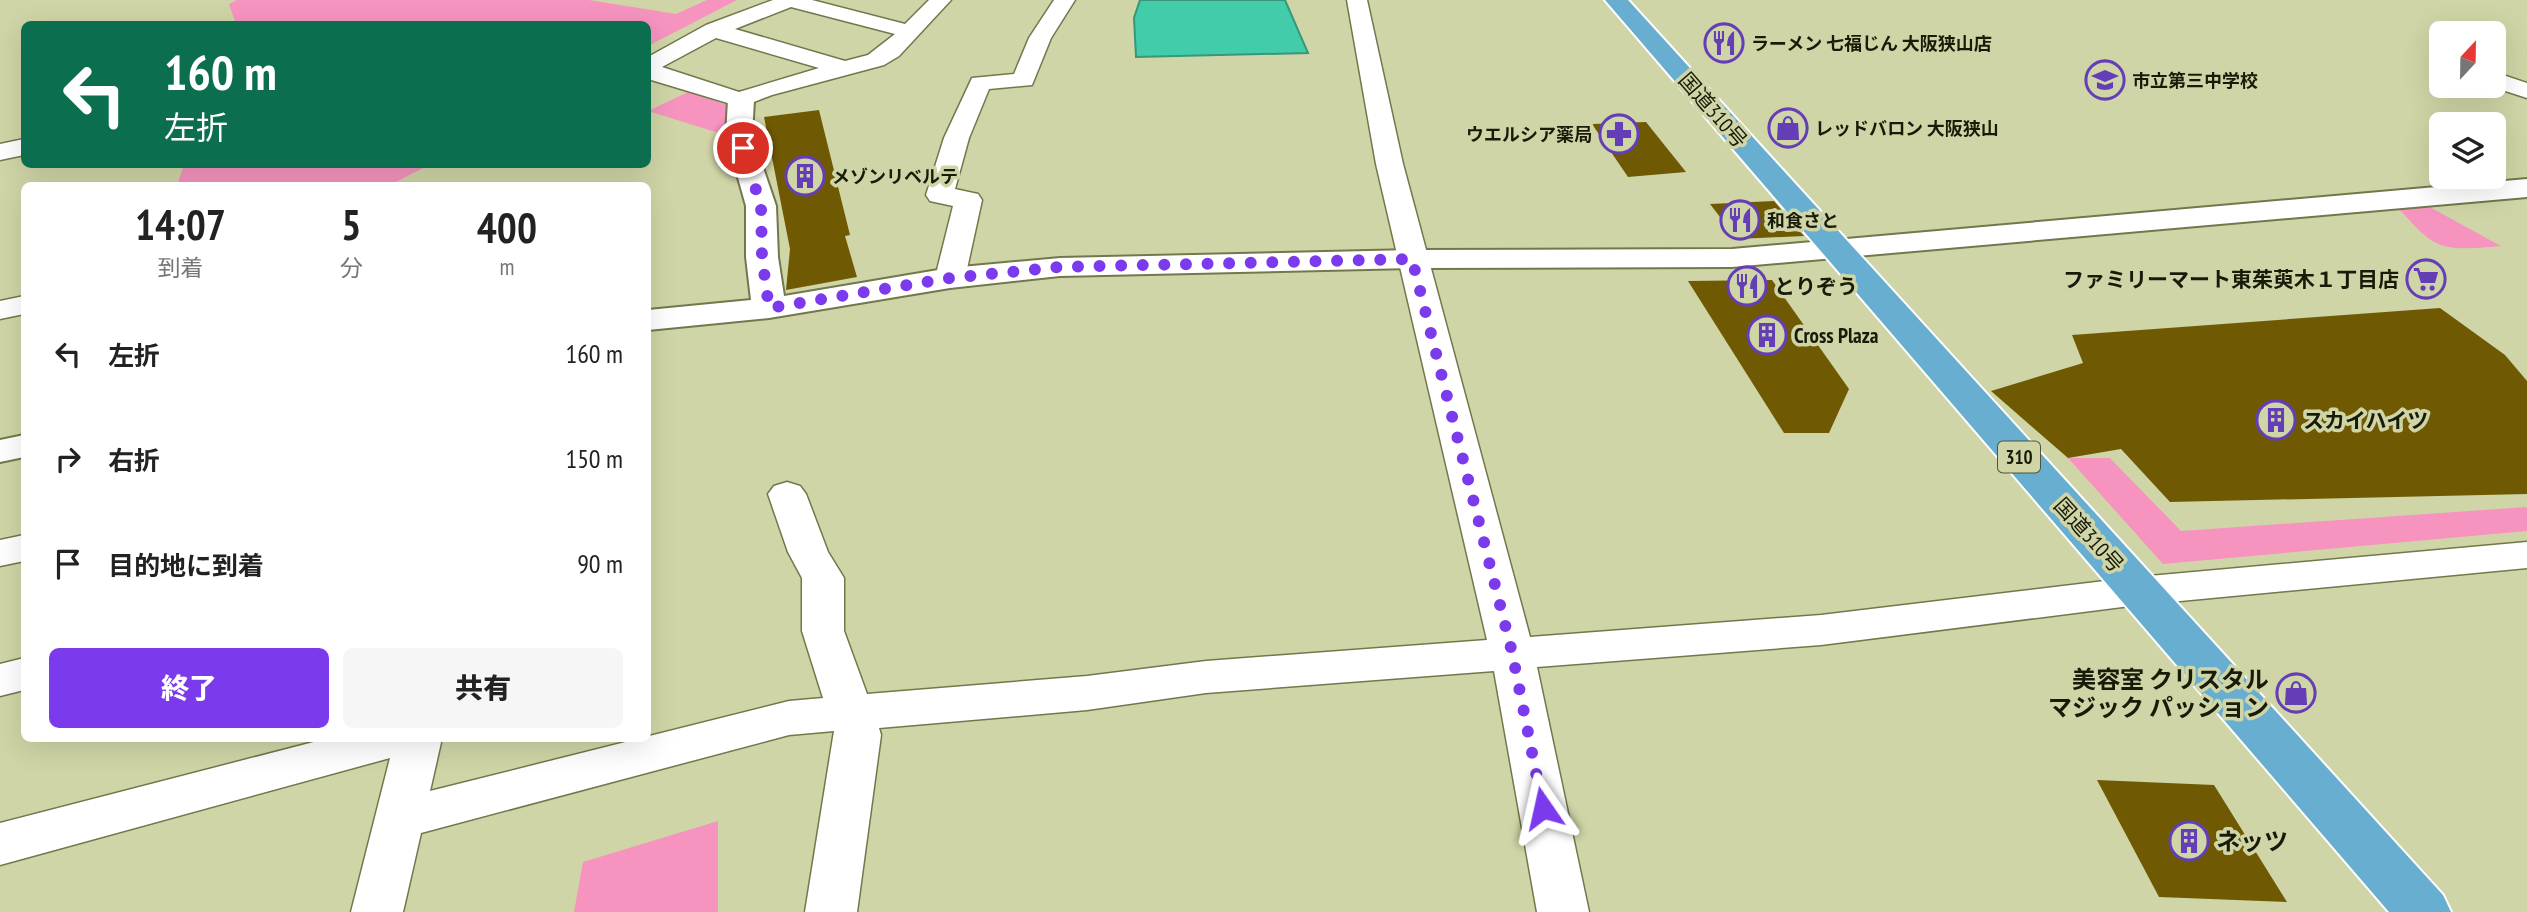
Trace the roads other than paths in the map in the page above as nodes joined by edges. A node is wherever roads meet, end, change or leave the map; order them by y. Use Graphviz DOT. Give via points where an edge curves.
graph roads {
  1 [pos="792,0"];
  2 [pos="941,0"];
  3 [pos="1065,0"];
  4 [pos="1357,0"];
  5 [pos="1616,0"];
  6 [pos="714,30"];
  7 [pos="911,32"];
  8 [pos="651,64"];
  9 [pos="843,68"];
  10 [pos="651,69"];
  11 [pos="2506,83"];
  12 [pos="2527,91"];
  13 [pos="741,100"];
  14 [pos="21,148"];
  15 [pos="0,152"];
  16 [pos="2527,188"];
  17 [pos="1836,251"];
  18 [pos="1412,259"];
  19 [pos="950,278"];
  20 [pos="21,306"];
  21 [pos="769,308"];
  22 [pos="0,310"];
  23 [pos="651,320"];
  24 [pos="21,447"];
  25 [pos="0,452"];
  26 [pos="787,494"];
  27 [pos="21,549"];
  28 [pos="0,553"];
  29 [pos="2527,555"];
  30 [pos="2138,591"];
  31 [pos="1512,652"];
  32 [pos="21,675"];
  33 [pos="0,680"];
  34 [pos="849,713"];
  35 [pos="385,742"];
  36 [pos="418,742"];
  37 [pos="400,819"];
  38 [pos="0,844"];
  39 [pos="377,912"];
  40 [pos="831,912"];
  41 [pos="1563,912"];
  42 [pos="2423,912"];
  1 -- 6 [label="street"];
  1 -- 7 [label="street"];
  2 -- 7 [label="street"];
  3 -- 19 [label="street" via="1049,21 1024,80 979,83 968,108 940,195 968,200"];
  4 -- 18 [label="street"];
  5 -- 17 [label="highway, 国道310号 / 310"];
  6 -- 8 [label="street"];
  6 -- 9 [label="street"];
  7 -- 9 [label="street" via="876,60"];
  9 -- 13 [label="street"];
  10 -- 13 [label="street"];
  11 -- 12 [label="street"];
  13 -- 21 [label="street" via="739,135 761,206"];
  14 -- 15 [label="street"];
  16 -- 17 [label="street"];
  17 -- 18 [label="street" via="1732,258"];
  17 -- 30 [label="highway, 国道310号 / 310"];
  18 -- 19 [label="street" via="1060,267"];
  18 -- 31 [label="street"];
  19 -- 21 [label="street"];
  20 -- 22 [label="street"];
  21 -- 23 [label="street"];
  24 -- 25 [label="street"];
  26 -- 34 [label="street" via="808,552 823,578 823,631"];
  27 -- 28 [label="street"];
  29 -- 30 [label="street"];
  30 -- 31 [label="street" via="1821,630"];
  30 -- 42 [label="highway, 国道310号 / 310"];
  31 -- 34 [label="street"];
  31 -- 41 [label="street"];
  32 -- 33 [label="street"];
  34 -- 37 [label="street" via="789,718"];
  34 -- 40 [label="street" via="858,735"];
  35 -- 38 [label="street"];
  36 -- 37 [label="street"];
  37 -- 39 [label="street"];
}
